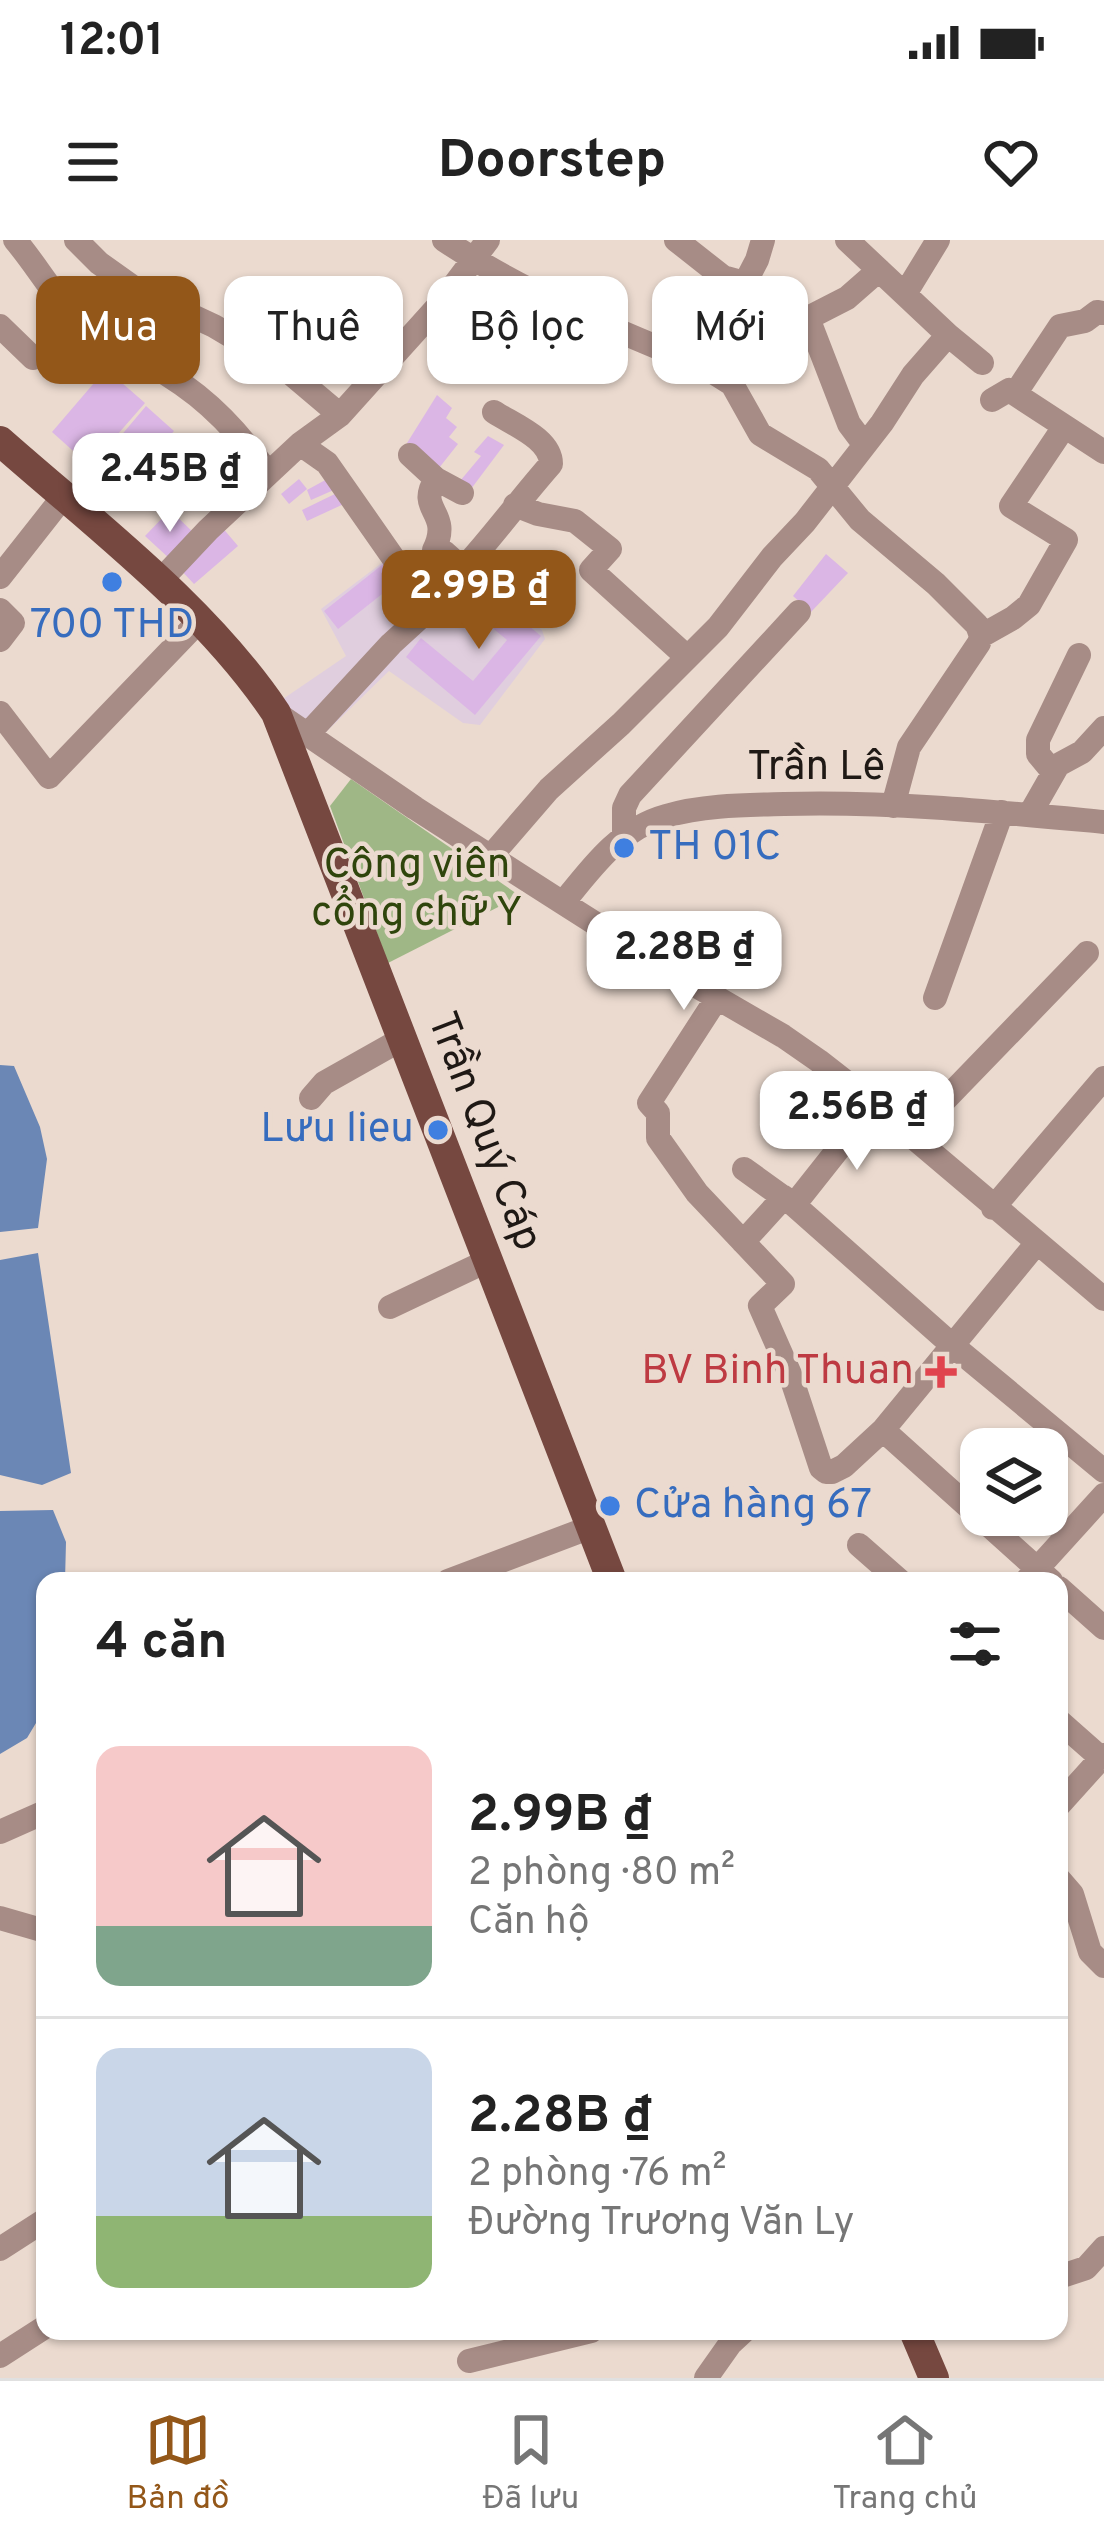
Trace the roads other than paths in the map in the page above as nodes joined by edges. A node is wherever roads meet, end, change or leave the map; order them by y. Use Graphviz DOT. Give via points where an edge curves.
graph roads {
  1 [pos="15,240"];
  2 [pos="76,240"];
  3 [pos="444,240"];
  4 [pos="676,240"];
  5 [pos="763,240"];
  6 [pos="847,240"];
  7 [pos="938,240"];
  8 [pos="481,250"];
  9 [pos="879,269"];
  10 [pos="722,276"];
  11 [pos="749,276"];
  12 [pos="904,294"];
  13 [pos="1104,313"];
  14 [pos="808,318"];
  15 [pos="0,326"];
  16 [pos="948,335"];
  17 [pos="652,345"];
  18 [pos="33,358"];
  19 [pos="982,363"];
  20 [pos="732,384"];
  21 [pos="494,412"];
  22 [pos="340,415"];
  23 [pos="1064,427"];
  24 [pos="300,444"];
  25 [pos="864,445"];
  26 [pos="4,451"];
  27 [pos="1104,452"];
  28 [pos="410,455"];
  29 [pos="268,473"];
  30 [pos="436,478"];
  31 [pos="830,487"];
  32 [pos="462,493"];
  33 [pos="63,497"];
  34 [pos="515,505"];
  35 [pos="430,562"];
  36 [pos="0,577"];
  37 [pos="159,582"];
  38 [pos="0,610"];
  39 [pos="799,612"];
  40 [pos="199,621"];
  41 [pos="981,636"];
  42 [pos="0,640"];
  43 [pos="1079,656"];
  44 [pos="687,657"];
  45 [pos="276,712"];
  46 [pos="0,713"];
  47 [pos="1104,728"];
  48 [pos="307,735"];
  49 [pos="1053,772"];
  50 [pos="892,806"];
  51 [pos="1002,812"];
  52 [pos="1030,814"];
  53 [pos="1104,821"];
  54 [pos="623,838"];
  55 [pos="490,856"];
  56 [pos="563,903"];
  57 [pos="1087,953"];
  58 [pos="717,998"];
  59 [pos="935,998"];
  60 [pos="402,1039"];
  61 [pos="1104,1078"];
  62 [pos="311,1098"];
  63 [pos="874,1104"];
  64 [pos="910,1136"];
  65 [pos="744,1169"];
  66 [pos="789,1201"];
  67 [pos="993,1208"];
  68 [pos="743,1242"];
  69 [pos="1036,1244"];
  70 [pos="487,1261"];
  71 [pos="1104,1299"];
  72 [pos="390,1307"];
  73 [pos="952,1346"];
  74 [pos="883,1430"];
  75 [pos="1104,1471"];
  76 [pos="1104,1495"];
  77 [pos="591,1527"];
  78 [pos="859,1545"];
  79 [pos="472,1572"];
  80 [pos="608,1572"];
  81 [pos="890,1572"];
  82 [pos="1033,1572"];
  83 [pos="1042,1572"];
  84 [pos="1068,1596"];
  85 [pos="1104,1628"];
  86 [pos="1068,1728"];
  87 [pos="1103,1757"];
  88 [pos="1068,1793"];
  89 [pos="36,1816"];
  90 [pos="0,1832"];
  91 [pos="1068,1889"];
  92 [pos="0,1918"];
  93 [pos="36,1928"];
  94 [pos="1104,1966"];
  95 [pos="36,2225"];
  96 [pos="1104,2248"];
  97 [pos="0,2249"];
  98 [pos="1068,2274"];
  99 [pos="36,2334"];
  100 [pos="554,2340"];
  101 [pos="731,2340"];
  102 [pos="918,2340"];
  103 [pos="0,2360"];
  104 [pos="469,2361"];
  105 [pos="12,2378"];
  106 [pos="706,2378"];
  107 [pos="934,2378"];
  1 -- 29 [label="street" via="83,324 203,398"];
  2 -- 22 [label="street" via="137,290 282,366"];
  3 -- 8 [label="street"];
  4 -- 10 [label="street"];
  5 -- 11 [label="street"];
  6 -- 9 [label="street"];
  7 -- 12 [label="street"];
  8 -- 17 [label="street" via="576,314"];
  8 -- 22 [label="street"];
  9 -- 12 [label="street"];
  9 -- 14 [label="street" via="848,298"];
  12 -- 16 [label="street"];
  13 -- 23 [label="street" via="1060,326 1004,397"];
  14 -- 25 [label="street"];
  15 -- 18 [label="street"];
  16 -- 19 [label="street"];
  16 -- 25 [label="street"];
  20 -- 31 [label="street" via="760,434 818,469"];
  21 -- 34 [label="street" via="552,457"];
  22 -- 24 [label="street"];
  23 -- 27 [label="street"];
  23 -- 41 [label="street" via="1010,506 1066,540 1029,605"];
  24 -- 29 [label="street"];
  24 -- 35 [label="street" via="327,464 394,559 414,572"];
  25 -- 31 [label="street"];
  26 -- 33 [label="main road, Trần Quý Cáp"];
  28 -- 30 [label="street"];
  29 -- 37 [label="street"];
  30 -- 32 [label="street"];
  30 -- 35 [label="street" via="430,507 442,532"];
  31 -- 41 [label="street"];
  31 -- 44 [label="street"];
  33 -- 36 [label="street"];
  33 -- 37 [label="main road, Trần Quý Cáp"];
  34 -- 35 [label="street" via="463,568 444,552"];
  34 -- 44 [label="street" via="575,520 610,549 591,570"];
  35 -- 48 [label="street" via="405,583 426,612"];
  37 -- 40 [label="main road, Trần Quý Cáp"];
  38 -- 42 [label="street" via="13,623"];
  39 -- 54 [label="street" via="630,795"];
  40 -- 45 [label="main road, Trần Quý Cáp"];
  40 -- 46 [label="street" via="49,777"];
  41 -- 50 [label="street" via="909,747"];
  43 -- 49 [label="street" via="1038,740"];
  44 -- 55 [label="street"];
  45 -- 48 [label="street"];
  45 -- 60 [label="main road, Trần Quý Cáp"];
  47 -- 49 [label="street"];
  48 -- 55 [label="street"];
  49 -- 52 [label="street"];
  50 -- 51 [label="street, Trần Lê"];
  50 -- 54 [label="street, Trần Lê" via="728,806 664,816"];
  51 -- 52 [label="street, Trần Lê"];
  51 -- 59 [label="street"];
  52 -- 53 [label="street, Trần Lê"];
  54 -- 56 [label="street, Trần Lê"];
  55 -- 56 [label="street"];
  56 -- 58 [label="street"];
  57 -- 64 [label="street"];
  58 -- 63 [label="street"];
  58 -- 68 [label="street" via="649,1103 658,1113 658,1138"];
  60 -- 62 [label="street"];
  60 -- 70 [label="main road, Trần Quý Cáp"];
  61 -- 67 [label="street"];
  63 -- 64 [label="street"];
  63 -- 66 [label="street"];
  64 -- 67 [label="street"];
  65 -- 66 [label="street"];
  66 -- 68 [label="street"];
  66 -- 73 [label="street"];
  67 -- 69 [label="street"];
  68 -- 74 [label="street" via="783,1284 760,1306 821,1468 844,1466"];
  69 -- 71 [label="street"];
  69 -- 73 [label="street"];
  70 -- 72 [label="street"];
  70 -- 77 [label="main road, Trần Quý Cáp"];
  73 -- 74 [label="street"];
  73 -- 75 [label="street"];
  74 -- 82 [label="street"];
  76 -- 83 [label="street"];
  77 -- 79 [label="street"];
  77 -- 80 [label="main road, Trần Quý Cáp"];
  78 -- 81 [label="street"];
  84 -- 85 [label="street"];
  86 -- 87 [label="street"];
  87 -- 88 [label="street"];
  89 -- 90 [label="street"];
  91 -- 94 [label="street" via="1090,1952"];
  92 -- 93 [label="street"];
  95 -- 97 [label="street"];
  96 -- 98 [label="street"];
  99 -- 103 [label="street"];
  100 -- 104 [label="street"];
  101 -- 106 [label="street"];
  102 -- 107 [label="main road"];
  103 -- 105 [label="street"];
}
